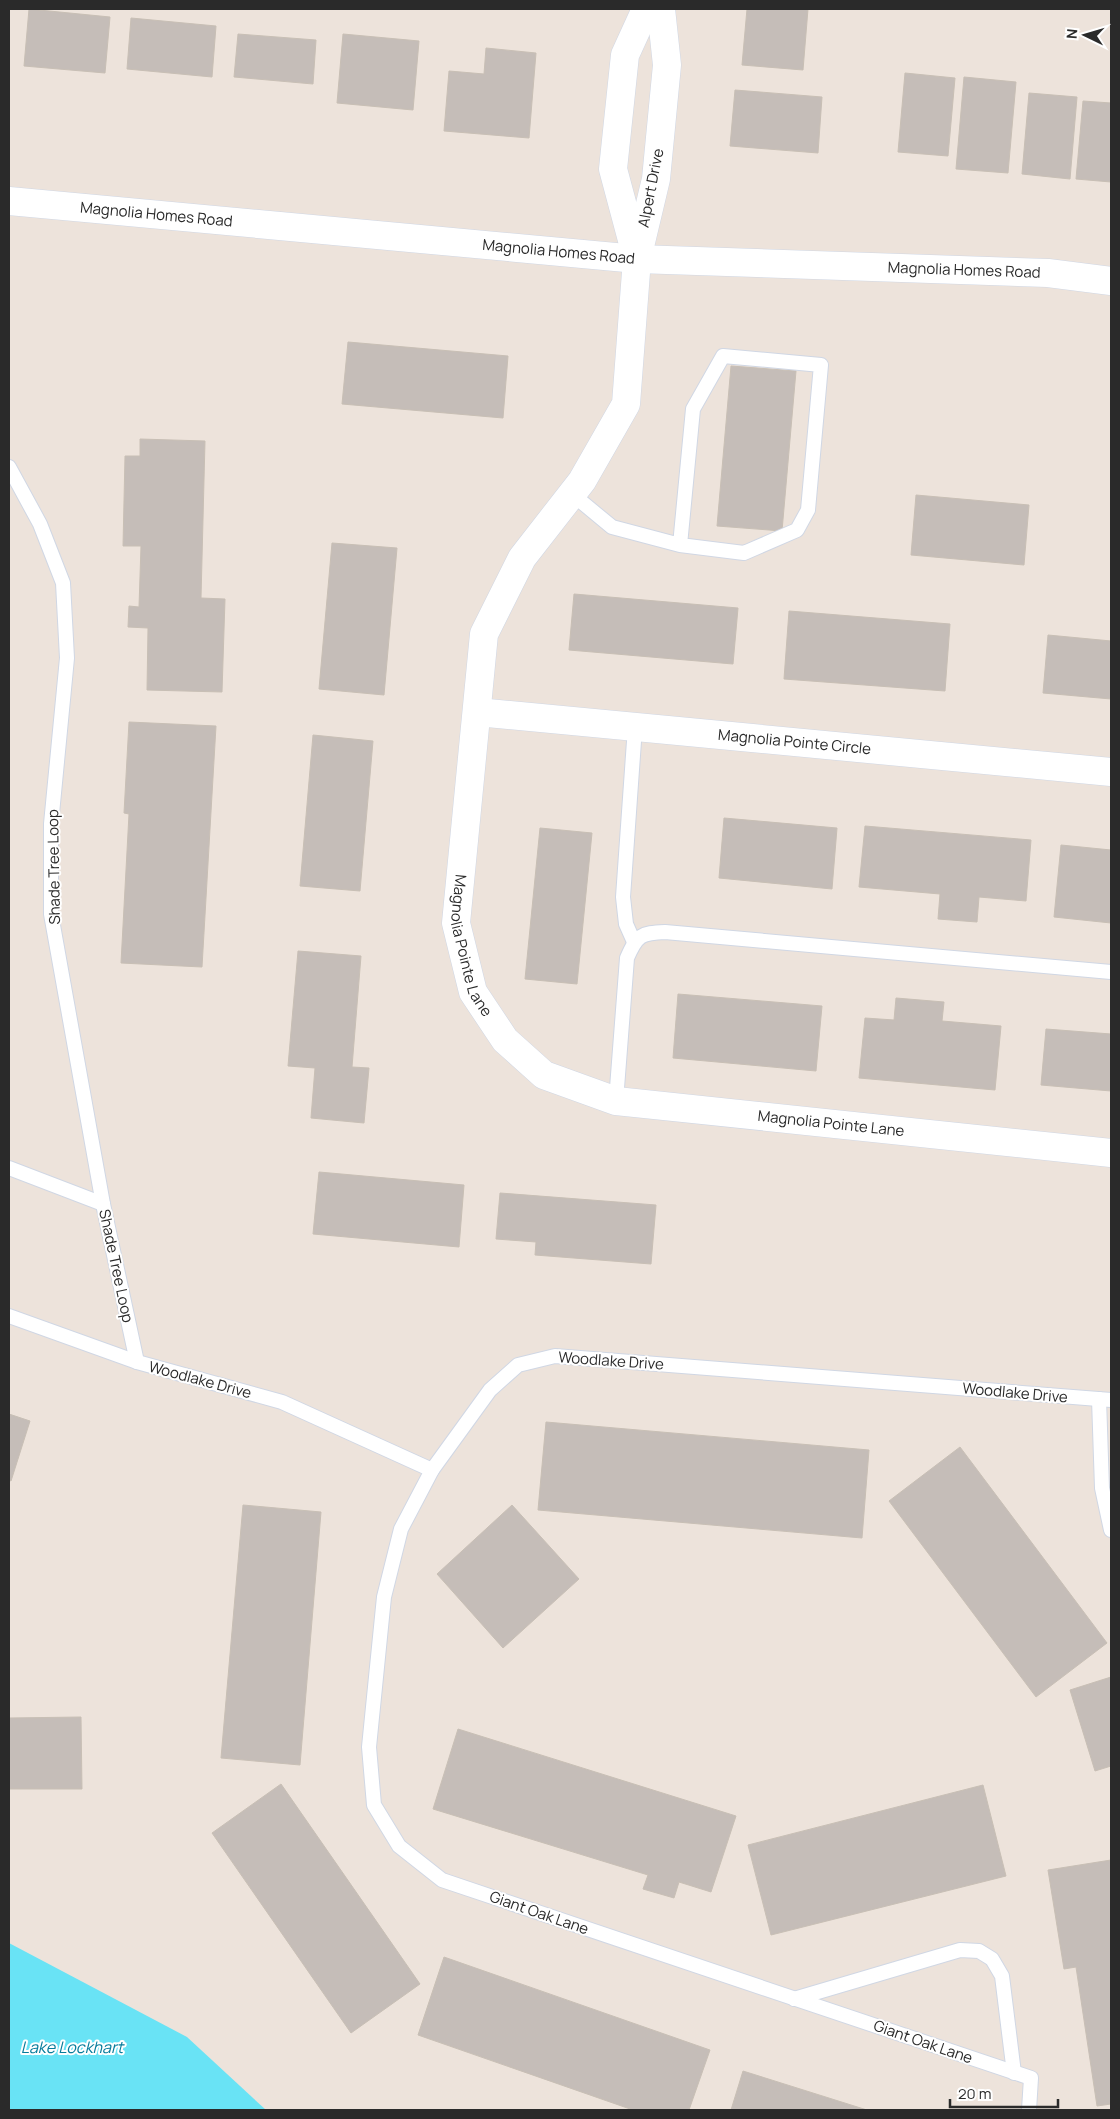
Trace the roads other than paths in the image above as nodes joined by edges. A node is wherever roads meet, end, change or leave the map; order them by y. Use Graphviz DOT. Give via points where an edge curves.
graph roads {
  1 [pos="646,9"];
  2 [pos="661,9"];
  3 [pos="9,201"];
  4 [pos="637,259"];
  5 [pos="1111,280"];
  6 [pos="9,467"];
  7 [pos="572,494"];
  8 [pos="680,545"];
  9 [pos="477,712"];
  10 [pos="635,727"];
  11 [pos="1111,772"];
  12 [pos="634,942"];
  13 [pos="1111,972"];
  14 [pos="616,1101"];
  15 [pos="1111,1153"];
  16 [pos="9,1168"];
  17 [pos="103,1204"];
  18 [pos="9,1316"];
  19 [pos="137,1362"];
  20 [pos="1105,1400"];
  21 [pos="432,1470"];
  22 [pos="1111,1530"];
  23 [pos="794,1999"];
  24 [pos="1014,2073"];
  25 [pos="1029,2110"];
  1 -- 4 [label="street, Alpert Drive" via="624,55 613,169"];
  2 -- 4 [label="street, Alpert Drive" via="667,65 656,179"];
  3 -- 4 [label="street, Magnolia Homes Road"];
  4 -- 5 [label="street, Magnolia Homes Road" via="1048,273"];
  4 -- 7 [label="street, Magnolia Pointe Lane" via="626,404"];
  6 -- 17 [label="lane, Shade Tree Loop" via="40,524 63,583 67,658 51,824 51,914"];
  7 -- 8 [label="lane" via="612,527"];
  7 -- 9 [label="street, Magnolia Pointe Lane" via="522,558 484,634"];
  8 -- 8 [label="lane" via="744,553 797,530 808,510 820,365 723,356 693,409"];
  9 -- 10 [label="street, Magnolia Pointe Circle"];
  9 -- 14 [label="street, Magnolia Pointe Lane" via="456,923 472,992 505,1040 544,1075"];
  10 -- 11 [label="street, Magnolia Pointe Circle"];
  10 -- 12 [label="lane" via="623,897 626,924"];
  12 -- 13 [label="lane" via="645,933 665,932"];
  12 -- 14 [label="lane" via="627,958"];
  14 -- 15 [label="street, Magnolia Pointe Lane"];
  16 -- 17 [label="lane"];
  17 -- 19 [label="lane, Shade Tree Loop"];
  18 -- 19 [label="lane, Woodlake Drive"];
  19 -- 21 [label="lane, Woodlake Drive" via="282,1402"];
  20 -- 21 [label="lane, Woodlake Drive" via="555,1356 518,1365 490,1390"];
  20 -- 22 [label="lane" via="1102,1488"];
  21 -- 23 [label="lane, Giant Oak Lane" via="401,1529 384,1597 369,1746 374,1805 399,1846 442,1880"];
  23 -- 24 [label="lane, Giant Oak Lane"];
  23 -- 24 [label="lane" via="960,1950 978,1951 992,1959 1002,1976"];
  24 -- 25 [label="lane, Giant Oak Lane" via="1031,2078"];
}
